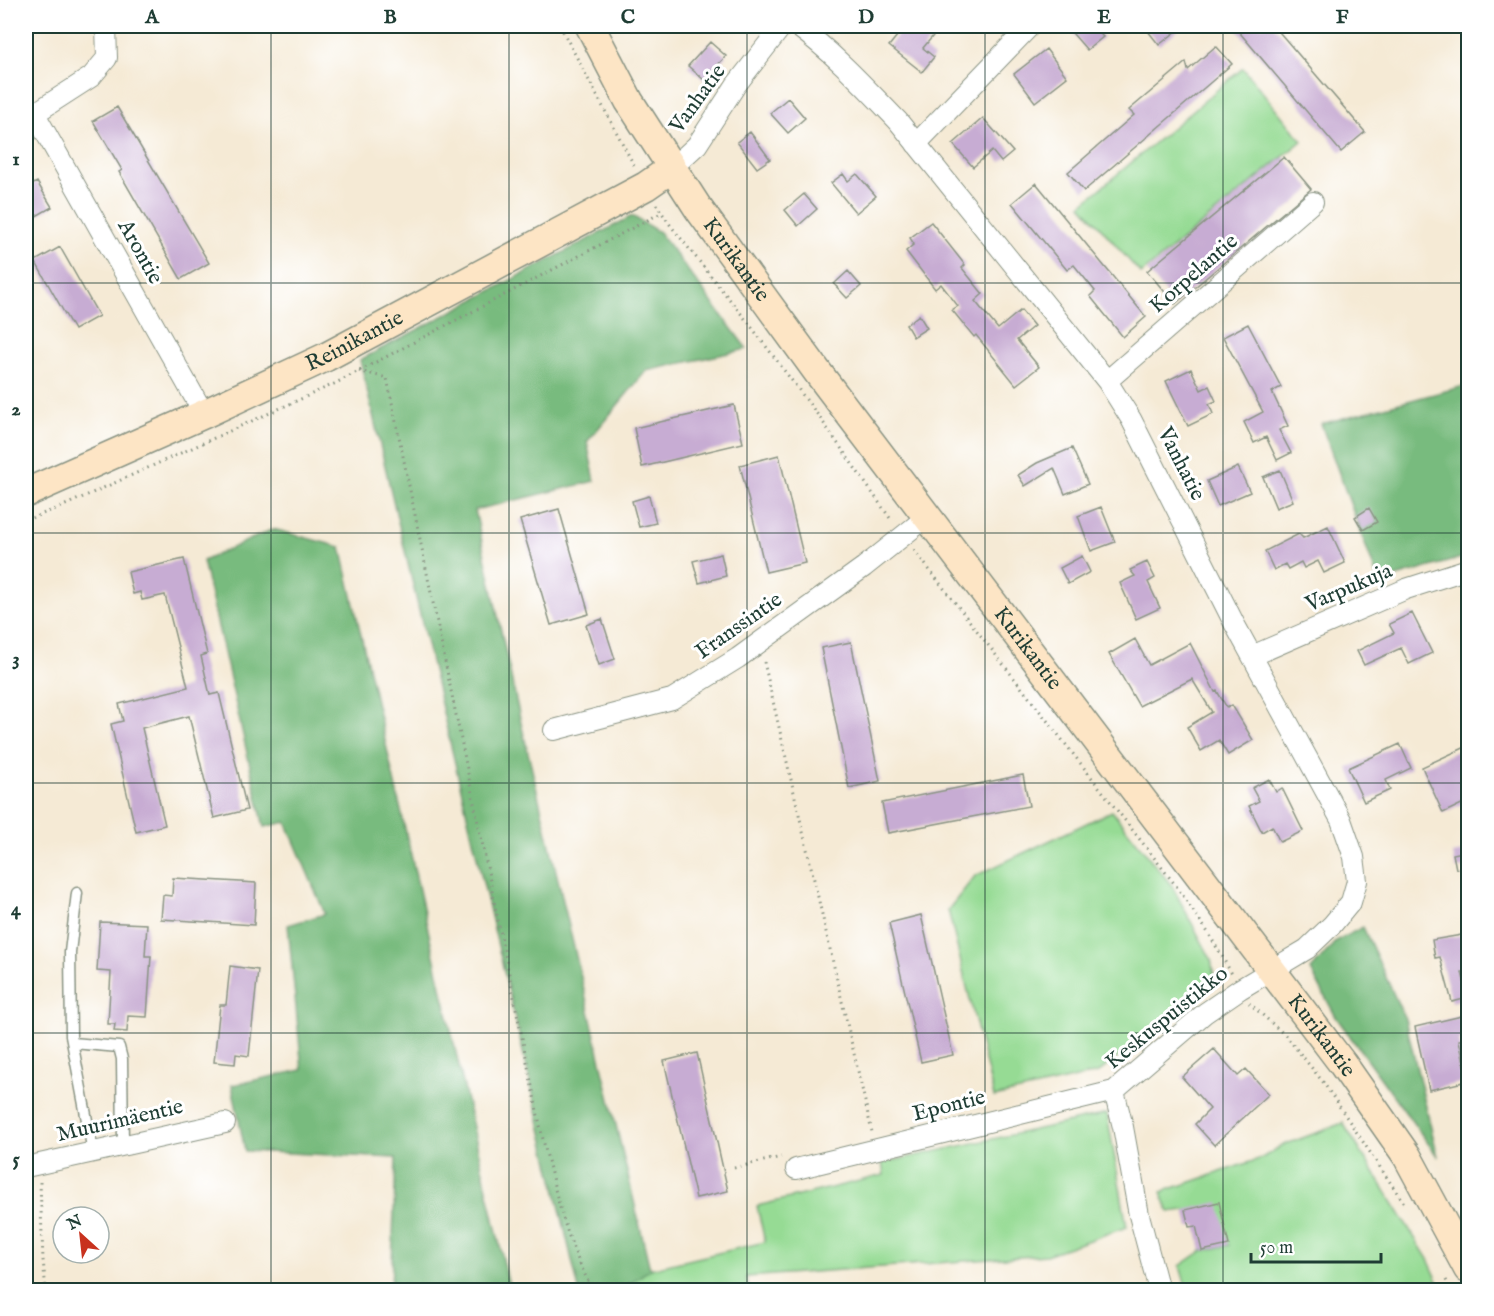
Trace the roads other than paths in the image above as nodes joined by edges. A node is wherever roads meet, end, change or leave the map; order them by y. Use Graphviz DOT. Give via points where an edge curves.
graph roads {
  1 [pos="106,26"];
  2 [pos="590,26"];
  3 [pos="782,26"];
  4 [pos="797,26"];
  5 [pos="1030,26"];
  6 [pos="30,116"];
  7 [pos="916,144"];
  8 [pos="672,168"];
  9 [pos="1313,202"];
  10 [pos="1107,381"];
  11 [pos="204,414"];
  12 [pos="26,493"];
  13 [pos="928,516"];
  14 [pos="1468,569"];
  15 [pos="1252,656"];
  16 [pos="554,730"];
  17 [pos="77,893"];
  18 [pos="1271,970"];
  19 [pos="73,1042"];
  20 [pos="1114,1091"];
  21 [pos="225,1123"];
  22 [pos="123,1146"];
  23 [pos="93,1152"];
  24 [pos="788,1163"];
  25 [pos="32,1165"];
  26 [pos="1456,1272"];
  27 [pos="1159,1290"];
  1 -- 6 [label="street" via="107,58 91,77"];
  2 -- 8 [label="street, Kurikantie" via="629,101"];
  3 -- 8 [label="street, Vanhatie" via="736,85 697,145"];
  4 -- 7 [label="street, Vanhatie" via="860,81"];
  5 -- 7 [label="street"];
  6 -- 11 [label="street, Arontie"];
  7 -- 10 [label="street, Vanhatie"];
  8 -- 11 [label="street, Reinikantie" via="646,186 326,357"];
  8 -- 13 [label="street, Kurikantie" via="819,374"];
  9 -- 10 [label="street, Korpelantie"];
  10 -- 15 [label="street, Vanhatie" via="1131,419"];
  11 -- 12 [label="street, Reinikantie"];
  13 -- 16 [label="street, Franssintie" via="864,567 672,699"];
  13 -- 18 [label="street, Kurikantie"];
  14 -- 15 [label="street, Varpukuja" via="1406,588"];
  15 -- 18 [label="street, Vanhatie" via="1341,820 1354,857 1357,881 1351,902 1332,924 1307,949"];
  17 -- 19 [label="lane" via="70,952"];
  18 -- 20 [label="street, Keskuspuistikko" via="1239,995 1205,1013"];
  18 -- 26 [label="street, Kurikantie" via="1407,1156"];
  19 -- 22 [label="lane" via="119,1047"];
  19 -- 23 [label="lane"];
  20 -- 24 [label="street, Epontie" via="876,1149"];
  20 -- 27 [label="street, Keskuspuistikko"];
  21 -- 22 [label="street, Muurimäentie"];
  22 -- 23 [label="street, Muurimäentie"];
  23 -- 25 [label="street, Muurimäentie"];
}
